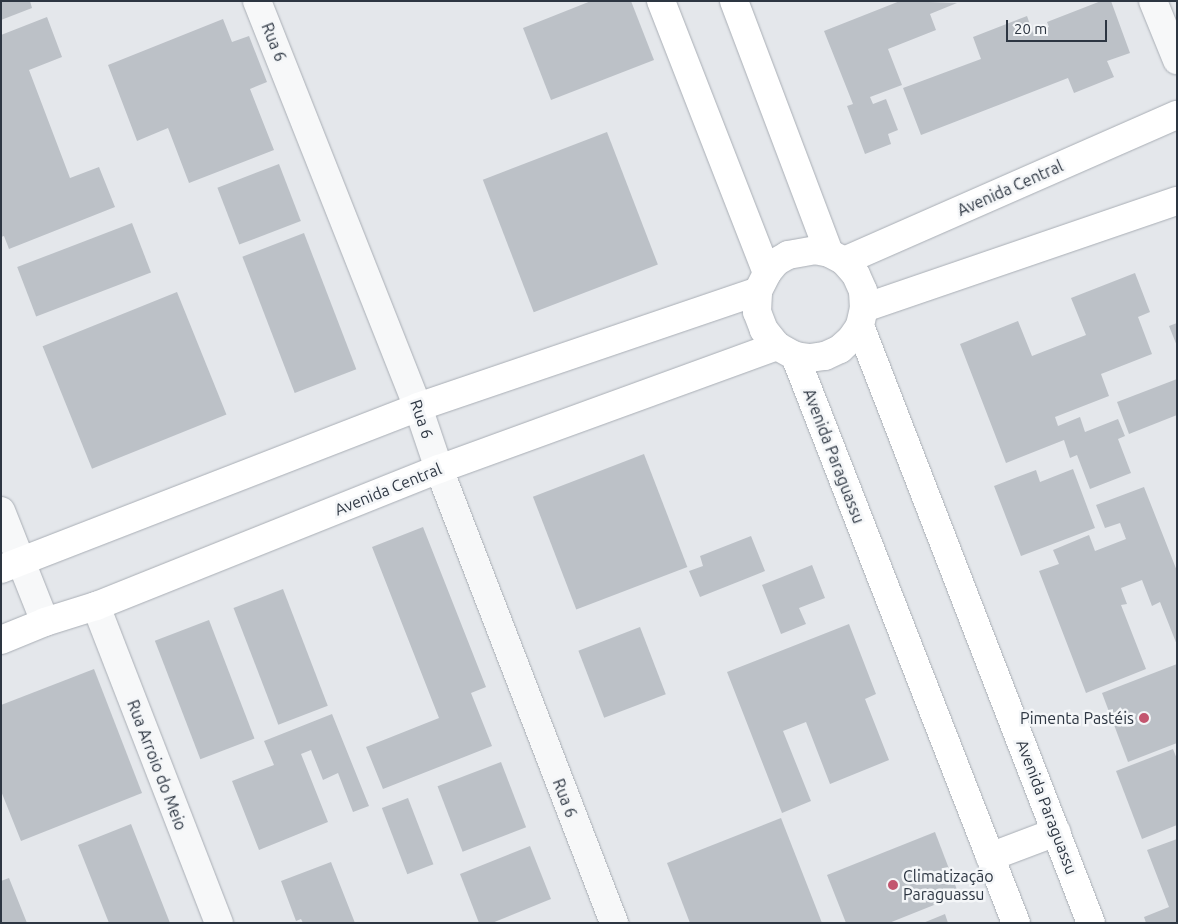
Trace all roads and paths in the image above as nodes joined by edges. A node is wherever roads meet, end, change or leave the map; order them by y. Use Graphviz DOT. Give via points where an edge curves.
graph roads {
  1 [pos="257,1"];
  2 [pos="661,1"];
  3 [pos="734,1"];
  4 [pos="1153,1"];
  5 [pos="1177,60"];
  6 [pos="1177,115"];
  7 [pos="1177,201"];
  8 [pos="836,257"];
  9 [pos="763,282"];
  10 [pos="862,317"];
  11 [pos="786,351"];
  12 [pos="418,408"];
  13 [pos="439,469"];
  14 [pos="1,511"];
  15 [pos="11,566"];
  16 [pos="96,606"];
  17 [pos="46,622"];
  18 [pos="1,640"];
  19 [pos="1056,832"];
  20 [pos="990,857"];
  21 [pos="219,923"];
  22 [pos="614,923"];
  23 [pos="1016,923"];
  24 [pos="1091,923"];
  1 -- 12 [label="street, Rua 6"];
  2 -- 9 [label="main road, Avenida Paraguassu"];
  3 -- 8 [label="main road, Avenida Paraguassu"];
  4 -- 5 [label="street"];
  6 -- 8 [label="main road, Avenida Central"];
  7 -- 10 [label="main road"];
  8 -- 9 [label="main road, Avenida Central" via="815,250 788,255 776,262"];
  8 -- 10 [label="main road, Avenida Paraguassu" via="856,275 863,291"];
  9 -- 11 [label="main road, Avenida Paraguassu" via="758,312 764,330"];
  9 -- 12 [label="main road, Avenida Central"];
  10 -- 11 [label="main road, Avenida Central" via="851,339 825,356 810,358"];
  10 -- 19 [label="main road, Avenida Paraguassu"];
  11 -- 13 [label="main road, Avenida Central"];
  11 -- 20 [label="main road, Avenida Paraguassu"];
  12 -- 13 [label="street, Rua 6"];
  12 -- 15 [label="main road, Avenida Central"];
  13 -- 16 [label="main road, Avenida Central"];
  13 -- 22 [label="street, Rua 6"];
  14 -- 15 [label="street"];
  15 -- 17 [label="street"];
  16 -- 17 [label="main road, Avenida Central"];
  16 -- 21 [label="street, Rua Arroio do Meio"];
  17 -- 18 [label="main road, Avenida Central"];
  19 -- 20 [label="main road"];
  19 -- 24 [label="main road, Avenida Paraguassu"];
  20 -- 23 [label="main road, Avenida Paraguassu"];
}
